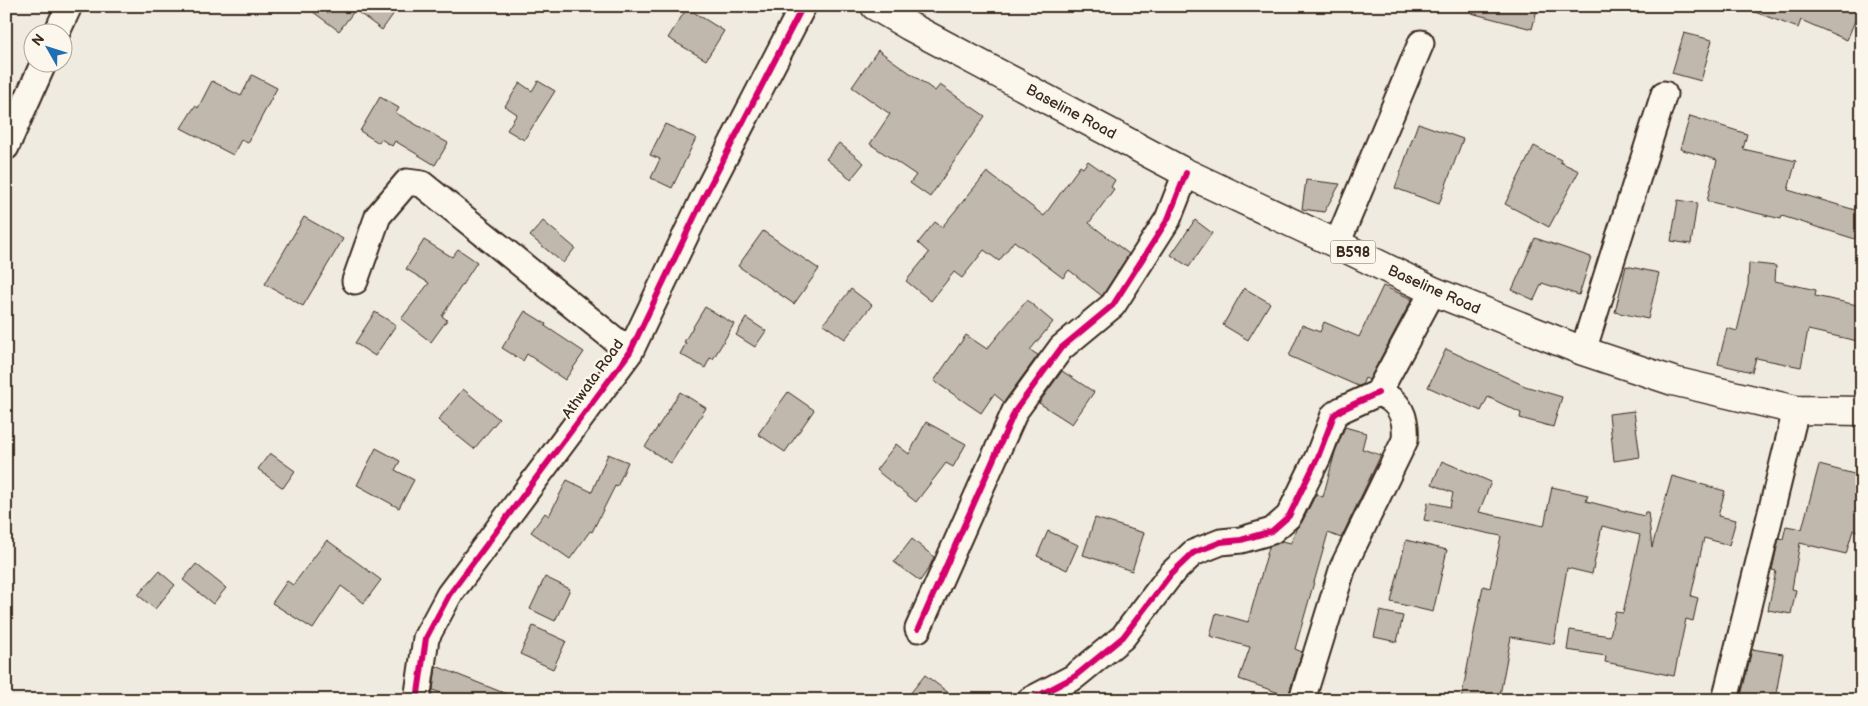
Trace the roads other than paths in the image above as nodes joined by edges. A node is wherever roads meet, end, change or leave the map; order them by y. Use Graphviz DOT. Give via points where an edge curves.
graph roads {
  1 [pos="69,6"];
  2 [pos="803,6"];
  3 [pos="875,6"];
  4 [pos="62,22"];
  5 [pos="1422,43"];
  6 [pos="40,72"];
  7 [pos="1664,94"];
  8 [pos="6,147"];
  9 [pos="1186,173"];
  10 [pos="1337,244"];
  11 [pos="355,281"];
  12 [pos="1433,292"];
  13 [pos="1583,351"];
  14 [pos="630,352"];
  15 [pos="1378,393"];
  16 [pos="1796,410"];
  17 [pos="1862,411"];
  18 [pos="918,629"];
  19 [pos="417,700"];
  20 [pos="1030,700"];
  21 [pos="1302,700"];
  22 [pos="1725,700"];
  1 -- 4 [label="street"];
  2 -- 14 [label="street, Athwata Road" via="703,199"];
  3 -- 9 [label="main road, Baseline Road / B598"];
  5 -- 10 [label="street"];
  6 -- 8 [label="street"];
  7 -- 13 [label="street"];
  9 -- 10 [label="main road, Baseline Road / B598"];
  9 -- 18 [label="street" via="1168,219 1113,305 1061,348 1015,411"];
  10 -- 12 [label="main road, Baseline Road / B598"];
  11 -- 14 [label="street" via="378,216 407,182 422,184"];
  12 -- 13 [label="main road, Baseline Road / B598"];
  12 -- 15 [label="street"];
  13 -- 16 [label="main road, Baseline Road / B598" via="1673,381"];
  14 -- 19 [label="street, Athwata Road" via="448,595 426,638"];
  15 -- 20 [label="street" via="1334,416 1289,516 1272,531 1221,542 1193,553 1171,574 1123,637 1079,674"];
  15 -- 21 [label="street" via="1388,396 1403,414 1404,440 1343,567"];
  16 -- 17 [label="main road, Baseline Road / B598"];
  16 -- 22 [label="street"];
}
